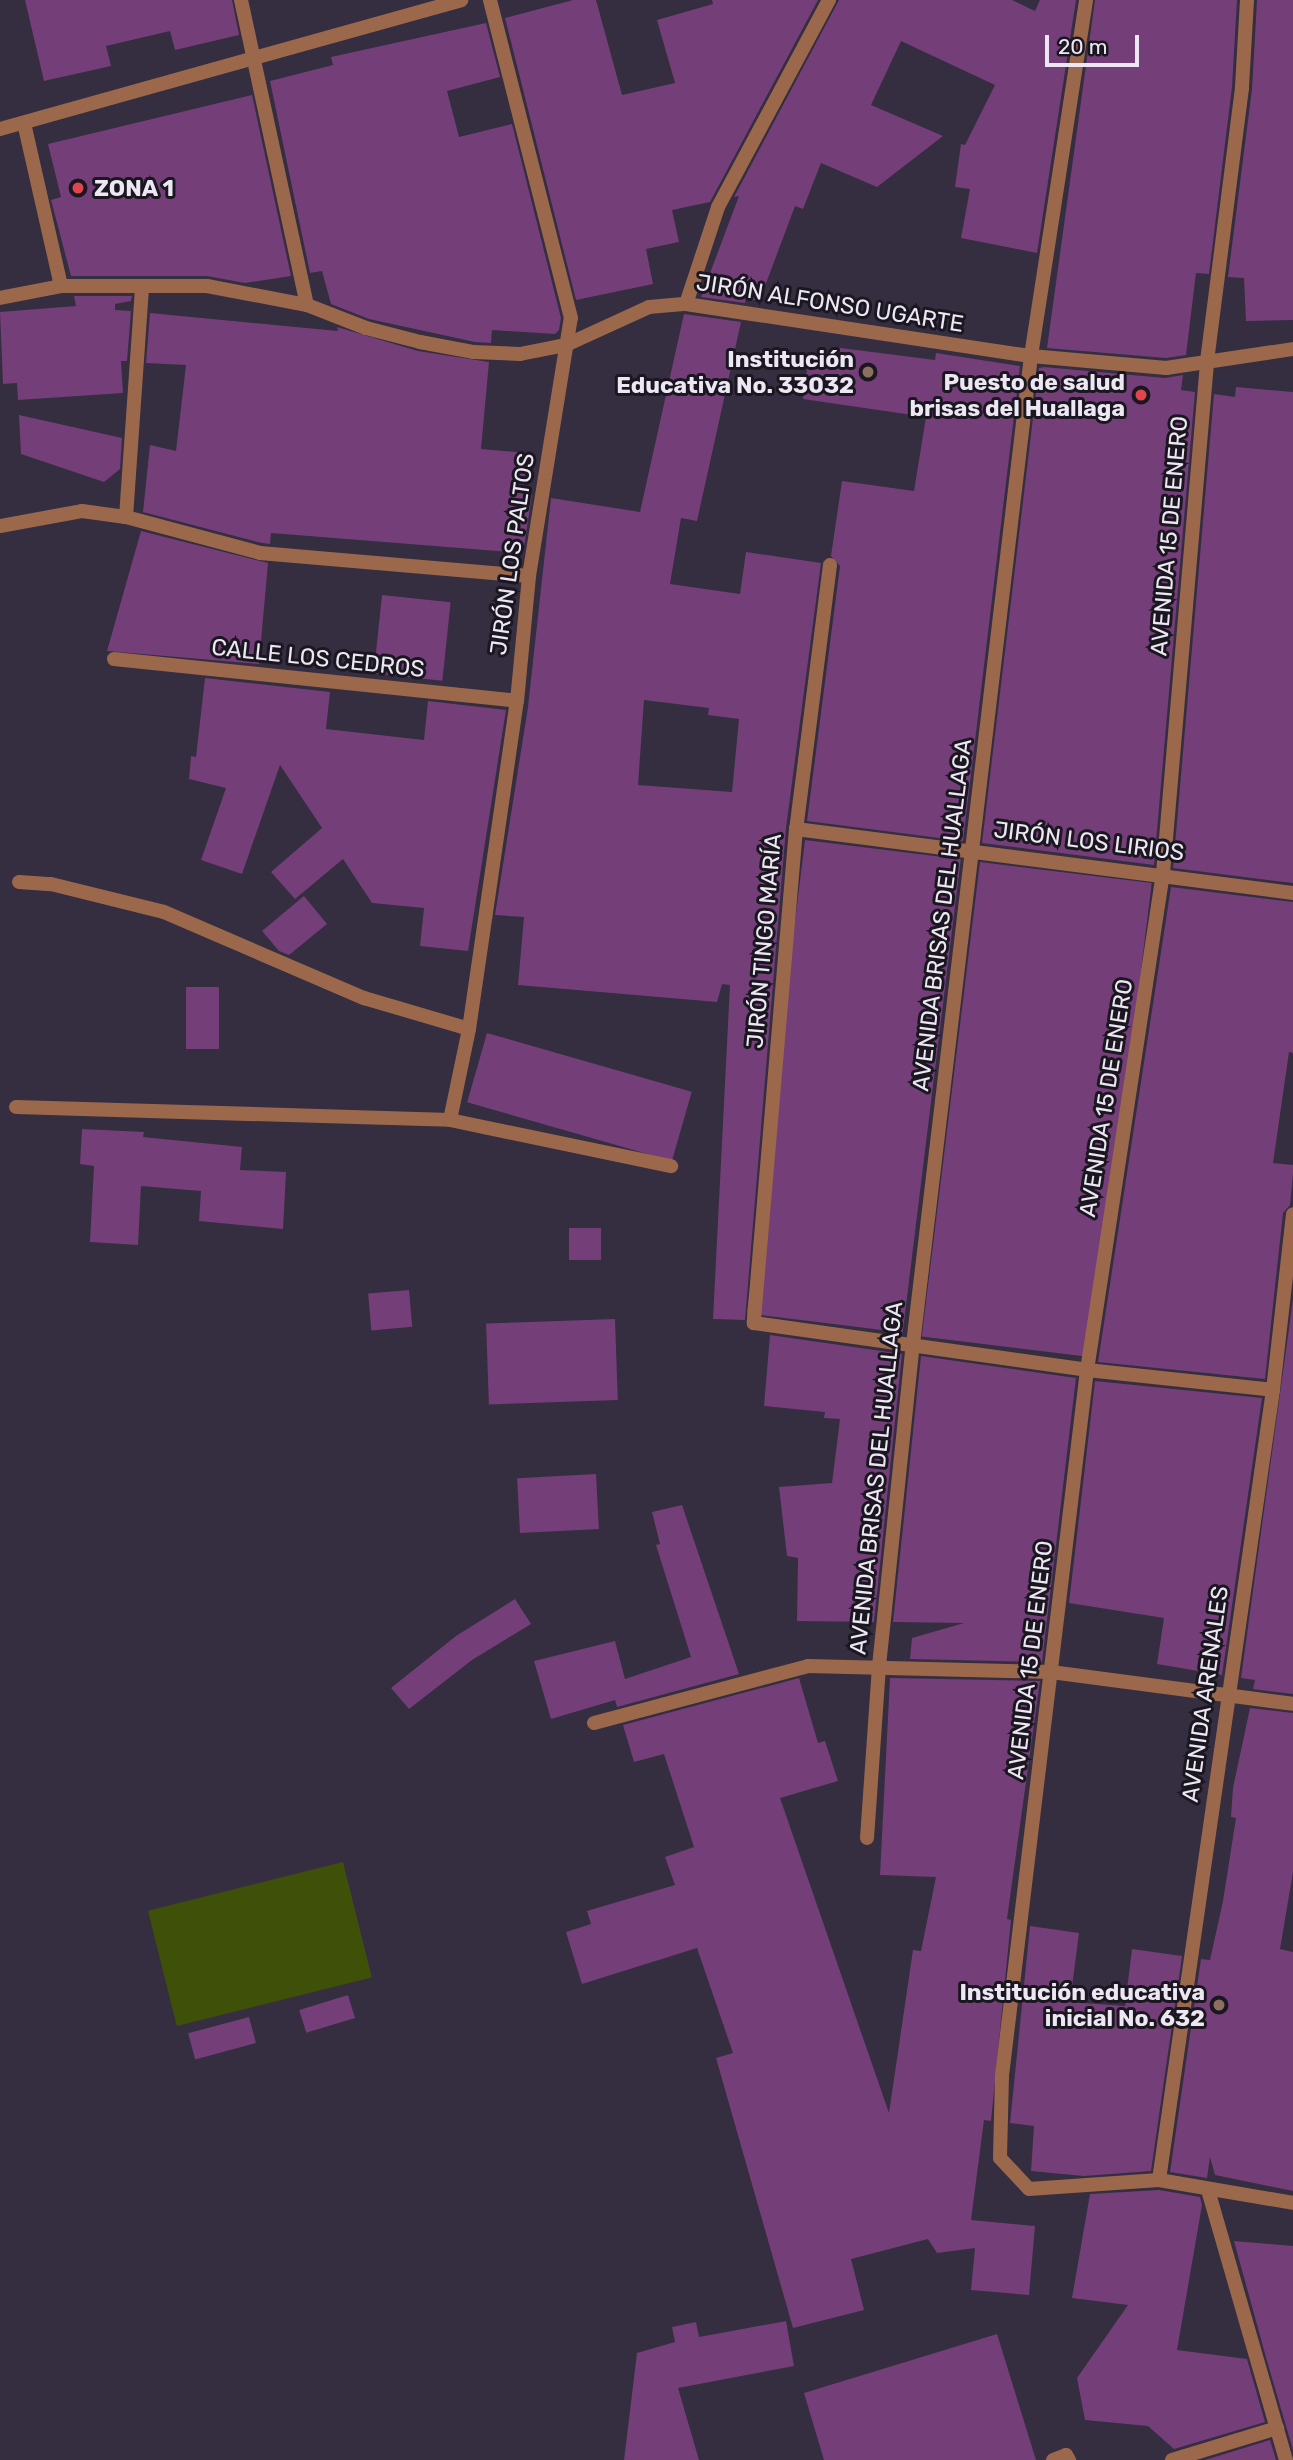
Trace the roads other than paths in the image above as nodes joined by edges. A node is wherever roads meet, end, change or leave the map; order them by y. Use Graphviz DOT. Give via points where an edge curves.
graph roads {
  1 [pos="241,0"];
  2 [pos="461,0"];
  3 [pos="490,0"];
  4 [pos="829,0"];
  5 [pos="1086,0"];
  6 [pos="1247,0"];
  7 [pos="252,59"];
  8 [pos="24,123"];
  9 [pos="0,129"];
  10 [pos="61,286"];
  11 [pos="142,287"];
  12 [pos="0,298"];
  13 [pos="686,304"];
  14 [pos="307,305"];
  15 [pos="566,345"];
  16 [pos="1293,349"];
  17 [pos="1031,356"];
  18 [pos="1207,363"];
  19 [pos="126,516"];
  20 [pos="0,526"];
  21 [pos="830,565"];
  22 [pos="528,576"];
  23 [pos="114,659"];
  24 [pos="517,701"];
  25 [pos="796,829"];
  26 [pos="973,849"];
  27 [pos="1163,873"];
  28 [pos="19,882"];
  29 [pos="1293,893"];
  30 [pos="469,1029"];
  31 [pos="16,1107"];
  32 [pos="450,1120"];
  33 [pos="671,1166"];
  34 [pos="1293,1214"];
  35 [pos="914,1344"];
  36 [pos="1087,1370"];
  37 [pos="1273,1390"];
  38 [pos="879,1666"];
  39 [pos="1051,1672"];
  40 [pos="1227,1695"];
  41 [pos="1293,1704"];
  42 [pos="594,1723"];
  43 [pos="867,1838"];
  44 [pos="1159,2180"];
  45 [pos="1208,2190"];
  46 [pos="1293,2203"];
  47 [pos="1277,2428"];
  48 [pos="1171,2460"];
  49 [pos="1286,2460"];
  1 -- 7 [label="street"];
  2 -- 7 [label="street"];
  3 -- 15 [label="street, JIRÓN LOS PALTOS" via="561,268 571,318"];
  4 -- 13 [label="street" via="718,207"];
  5 -- 17 [label="street, AVENIDA BRISAS DEL HUALLAGA"];
  6 -- 18 [label="street, AVENIDA 15 DE ENERO" via="1242,88"];
  7 -- 8 [label="street"];
  7 -- 14 [label="street"];
  8 -- 9 [label="street"];
  8 -- 10 [label="street"];
  10 -- 11 [label="street, JIRÓN ALFONSO UGARTE"];
  10 -- 12 [label="street, JIRÓN ALFONSO UGARTE"];
  11 -- 14 [label="street, JIRÓN ALFONSO UGARTE" via="207,286"];
  11 -- 19 [label="street"];
  13 -- 15 [label="street, JIRÓN ALFONSO UGARTE" via="649,307"];
  13 -- 17 [label="street, JIRÓN ALFONSO UGARTE"];
  14 -- 15 [label="street, JIRÓN ALFONSO UGARTE" via="366,328 474,352 520,354"];
  15 -- 22 [label="street, JIRÓN LOS PALTOS"];
  16 -- 18 [label="street, JIRÓN ALFONSO UGARTE"];
  17 -- 18 [label="street, JIRÓN ALFONSO UGARTE" via="1166,368"];
  17 -- 26 [label="street, AVENIDA BRISAS DEL HUALLAGA"];
  18 -- 27 [label="street, AVENIDA 15 DE ENERO"];
  19 -- 20 [label="street" via="82,512"];
  19 -- 22 [label="street" via="260,553"];
  21 -- 25 [label="street, JIRÓN TINGO MARÍA"];
  22 -- 24 [label="street, JIRÓN LOS PALTOS"];
  23 -- 24 [label="street, CALLE LOS CEDROS"];
  24 -- 30 [label="street, JIRÓN LOS PALTOS"];
  25 -- 26 [label="street, JIRÓN LOS LIRIOS"];
  25 -- 35 [label="street, JIRÓN TINGO MARÍA" via="754,1323"];
  26 -- 27 [label="street, JIRÓN LOS LIRIOS"];
  26 -- 35 [label="street, AVENIDA BRISAS DEL HUALLAGA"];
  27 -- 29 [label="street, JIRÓN LOS LIRIOS"];
  27 -- 36 [label="street, AVENIDA 15 DE ENERO"];
  28 -- 30 [label="street" via="51,884 164,912 364,998"];
  30 -- 32 [label="street, JIRÓN LOS PALTOS"];
  31 -- 32 [label="street"];
  32 -- 33 [label="street"];
  34 -- 37 [label="street, AVENIDA ARENALES"];
  35 -- 36 [label="street"];
  35 -- 38 [label="street, AVENIDA BRISAS DEL HUALLAGA"];
  36 -- 37 [label="street"];
  36 -- 39 [label="street, AVENIDA 15 DE ENERO"];
  37 -- 40 [label="street, AVENIDA ARENALES"];
  38 -- 39 [label="street"];
  38 -- 42 [label="street" via="808,1666"];
  38 -- 43 [label="street, AVENIDA BRISAS DEL HUALLAGA"];
  39 -- 40 [label="street"];
  39 -- 44 [label="street, AVENIDA 15 DE ENERO" via="1002,2076 1000,2158 1029,2189"];
  40 -- 41 [label="street"];
  40 -- 44 [label="street, AVENIDA ARENALES"];
  44 -- 45 [label="street"];
  45 -- 46 [label="street"];
  45 -- 47 [label="street"];
  47 -- 48 [label="street"];
  47 -- 49 [label="street"];
}
